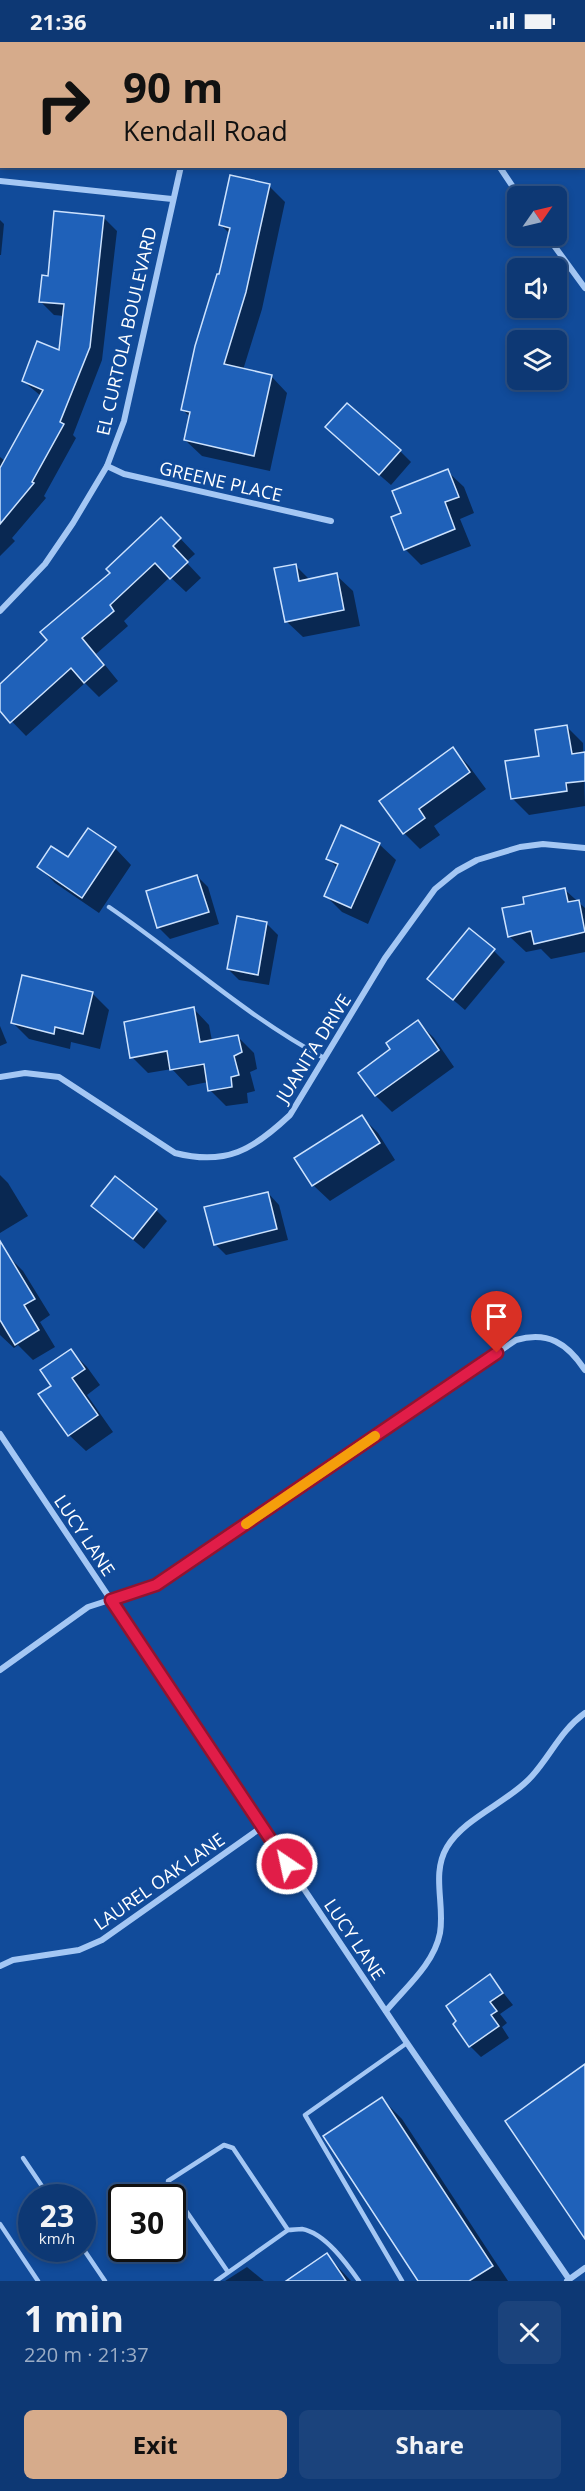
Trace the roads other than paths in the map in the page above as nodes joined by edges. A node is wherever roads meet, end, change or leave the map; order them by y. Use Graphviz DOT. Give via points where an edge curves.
graph roads {
  1 [pos="180,168"];
  2 [pos="500,168"];
  3 [pos="0,181"];
  4 [pos="512,186"];
  5 [pos="172,199"];
  6 [pos="554,246"];
  7 [pos="585,288"];
  8 [pos="106,466"];
  9 [pos="331,521"];
  10 [pos="0,611"];
  11 [pos="585,848"];
  12 [pos="109,908"];
  13 [pos="324,1058"];
  14 [pos="0,1077"];
  15 [pos="585,1370"];
  16 [pos="0,1434"];
  17 [pos="111,1600"];
  18 [pos="0,1670"];
  19 [pos="585,1713"];
  20 [pos="262,1827"];
  21 [pos="0,1966"];
  22 [pos="386,2011"];
  23 [pos="407,2043"];
  24 [pos="23,2158"];
  25 [pos="41,2184"];
  26 [pos="0,2224"];
  27 [pos="288,2230"];
  28 [pos="92,2262"];
  29 [pos="585,2268"];
  30 [pos="228,2272"];
  31 [pos="568,2280"];
  32 [pos="38,2281"];
  33 [pos="105,2281"];
  34 [pos="216,2281"];
  35 [pos="359,2281"];
  36 [pos="402,2281"];
  1 -- 5 [label="street, EL CURTOLA BOULEVARD"];
  2 -- 4 [label="street"];
  3 -- 5 [label="street"];
  5 -- 8 [label="street, EL CURTOLA BOULEVARD" via="124,421"];
  6 -- 7 [label="street"];
  8 -- 9 [label="street, GREENE PLACE" via="124,474"];
  8 -- 10 [label="street, EL CURTOLA BOULEVARD" via="45,564"];
  11 -- 13 [label="street, JUANITA DRIVE" via="543,844 520,848 477,860 457,871 435,889 385,958"];
  12 -- 13 [label="lane" via="251,1013"];
  13 -- 14 [label="street, JUANITA DRIVE" via="290,1115 254,1145 219,1159 175,1153 59,1077 25,1073"];
  15 -- 17 [label="street" via="576,1356 546,1337 516,1340 156,1585"];
  16 -- 17 [label="street, LUCY LANE"];
  17 -- 18 [label="street" via="88,1607"];
  17 -- 20 [label="street, LUCY LANE"];
  19 -- 22 [label="street" via="561,1734 532,1776 462,1830 448,1846 438,1881 440,1930 434,1954"];
  20 -- 21 [label="street, LAUREL OAK LANE" via="102,1940 79,1950 13,1960"];
  20 -- 22 [label="street, LUCY LANE"];
  22 -- 23 [label="street, LUCY LANE"];
  23 -- 31 [label="street, LUCY LANE"];
  23 -- 36 [label="lane" via="305,2115"];
  24 -- 25 [label="lane"];
  26 -- 32 [label="lane"];
  27 -- 30 [label="lane"];
  27 -- 30 [label="lane" via="229,2145 171,2178 169,2186"];
  27 -- 35 [label="lane" via="303,2229 320,2238 342,2257"];
  28 -- 33 [label="lane"];
  29 -- 31 [label="street"];
  30 -- 34 [label="lane"];
}
